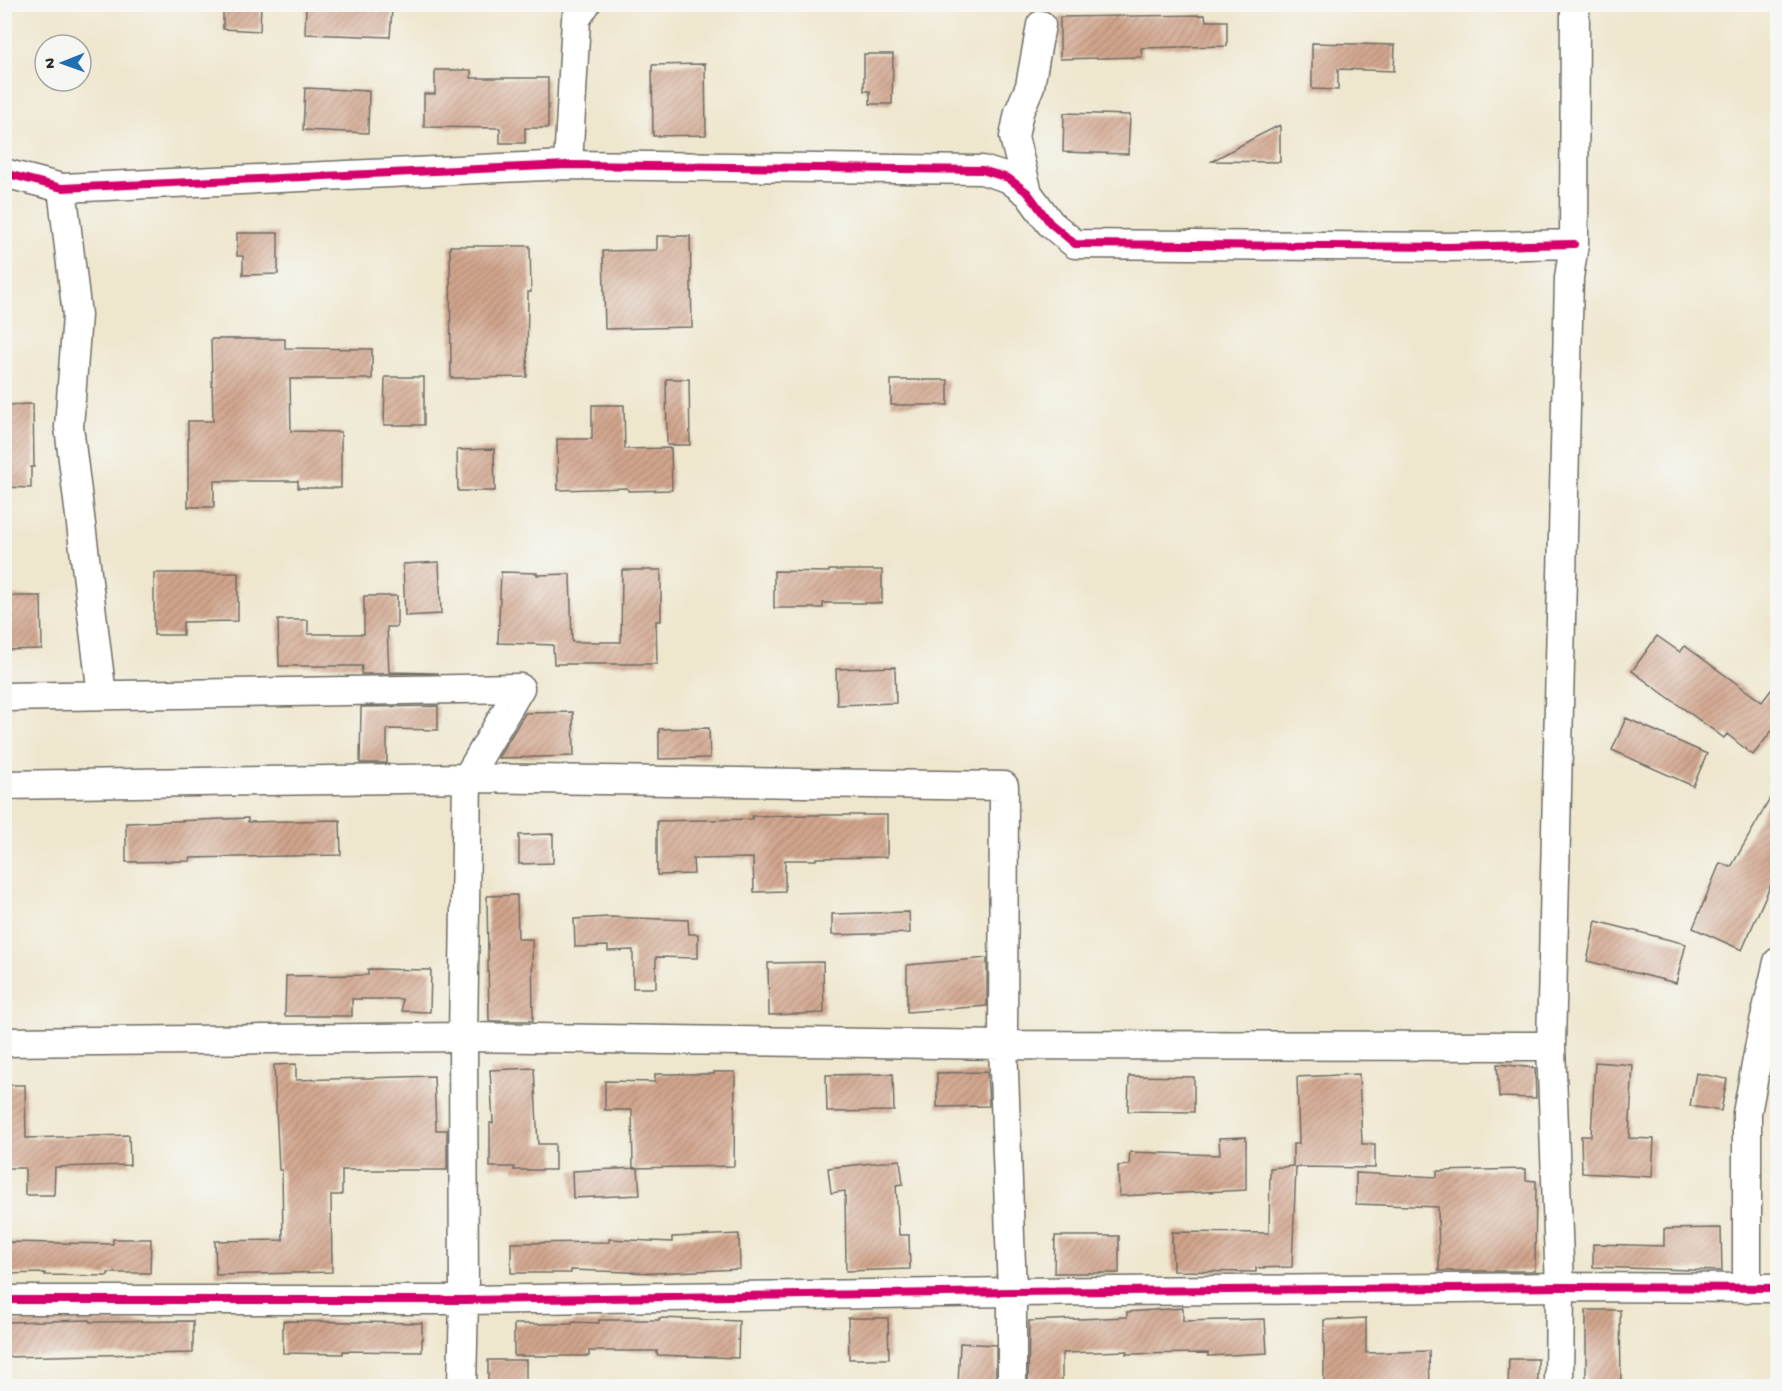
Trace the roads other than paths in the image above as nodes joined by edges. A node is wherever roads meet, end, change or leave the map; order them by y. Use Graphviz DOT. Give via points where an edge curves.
graph roads {
  1 [pos="586,4"];
  2 [pos="1575,4"];
  3 [pos="1041,25"];
  4 [pos="568,165"];
  5 [pos="4,173"];
  6 [pos="62,188"];
  7 [pos="1028,193"];
  8 [pos="1574,244"];
  9 [pos="102,695"];
  10 [pos="4,697"];
  11 [pos="467,778"];
  12 [pos="4,785"];
  13 [pos="1778,962"];
  14 [pos="463,1037"];
  15 [pos="4,1042"];
  16 [pos="1003,1045"];
  17 [pos="1551,1046"];
  18 [pos="1560,1287"];
  19 [pos="1778,1288"];
  20 [pos="1748,1289"];
  21 [pos="1012,1292"];
  22 [pos="4,1300"];
  23 [pos="464,1300"];
  24 [pos="462,1386"];
  25 [pos="1012,1386"];
  26 [pos="1559,1386"];
  1 -- 4 [label="street" via="576,19"];
  2 -- 8 [label="street"];
  3 -- 7 [label="street" via="1030,86 1014,137"];
  4 -- 6 [label="street"];
  4 -- 7 [label="street" via="982,170 1008,178"];
  5 -- 6 [label="street"];
  6 -- 9 [label="street" via="77,315 69,428"];
  7 -- 8 [label="street" via="1050,223 1075,244 1448,248"];
  8 -- 17 [label="street" via="1569,278"];
  9 -- 10 [label="street"];
  9 -- 11 [label="street" via="520,688"];
  11 -- 12 [label="street"];
  11 -- 14 [label="street"];
  11 -- 16 [label="street" via="1004,786"];
  13 -- 20 [label="street" via="1747,1113"];
  14 -- 15 [label="street"];
  14 -- 16 [label="street"];
  14 -- 23 [label="street"];
  16 -- 17 [label="street"];
  16 -- 21 [label="street"];
  17 -- 18 [label="street"];
  18 -- 20 [label="street"];
  18 -- 21 [label="street"];
  18 -- 26 [label="street"];
  19 -- 20 [label="street"];
  21 -- 23 [label="street"];
  21 -- 25 [label="street"];
  22 -- 23 [label="street"];
  23 -- 24 [label="street"];
}
